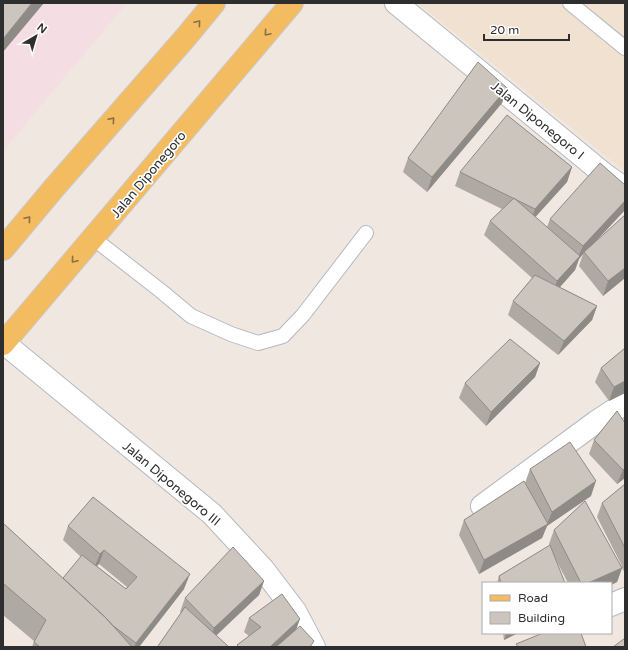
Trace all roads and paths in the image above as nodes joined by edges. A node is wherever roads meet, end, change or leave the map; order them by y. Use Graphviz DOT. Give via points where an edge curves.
graph roads {
  1 [pos="214,3"];
  2 [pos="292,3"];
  3 [pos="396,3"];
  4 [pos="570,3"];
  5 [pos="625,48"];
  6 [pos="625,190"];
  7 [pos="366,233"];
  8 [pos="93,238"];
  9 [pos="3,249"];
  10 [pos="3,344"];
  11 [pos="625,403"];
  12 [pos="482,506"];
  13 [pos="625,598"];
  14 [pos="612,604"];
  15 [pos="314,647"];
  9 -- 1 [label="main road, one-way"];
  2 -- 8 [label="main road, Jalan Diponegoro, one-way"];
  3 -- 6 [label="street, Jalan Diponegoro I"];
  4 -- 5 [label="lane"];
  7 -- 8 [label="lane" via="303,315 283,336 258,343 191,316"];
  8 -- 10 [label="main road, Jalan Diponegoro, one-way"];
  10 -- 15 [label="street, Jalan Diponegoro III" via="212,514 263,569 295,611"];
  11 -- 12 [label="street"];
  13 -- 14 [label="street"];
}
